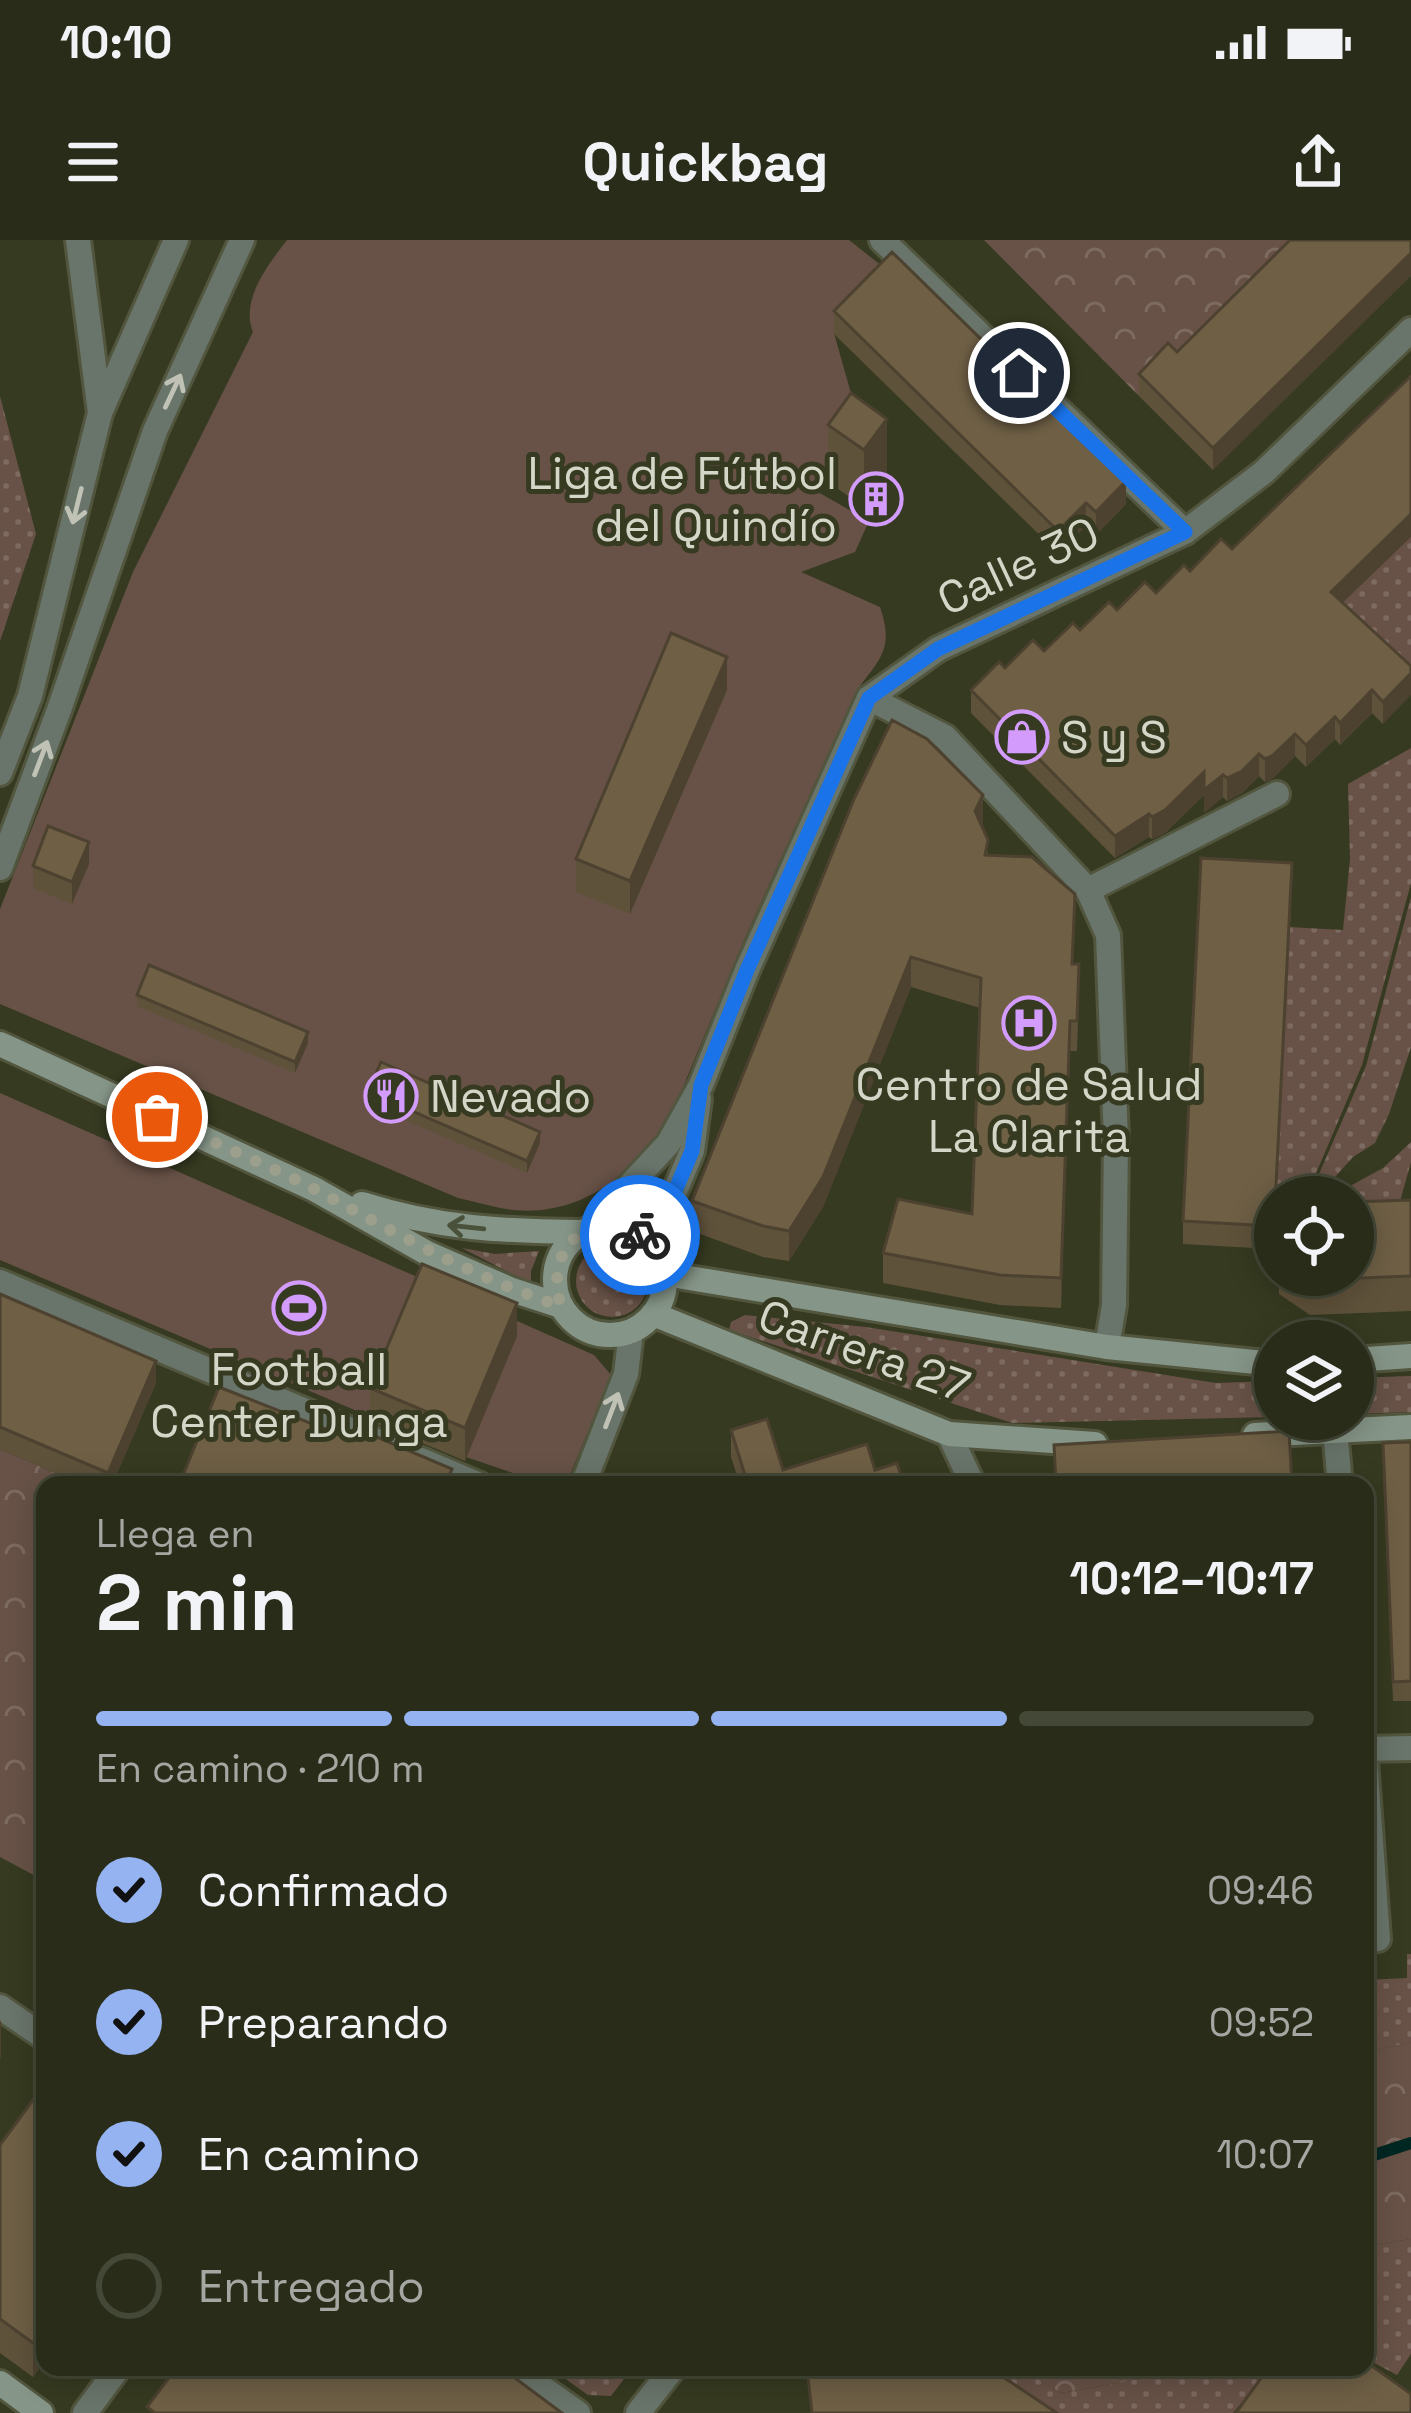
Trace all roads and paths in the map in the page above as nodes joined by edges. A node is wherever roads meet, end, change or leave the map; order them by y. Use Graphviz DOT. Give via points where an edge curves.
graph roads {
  1 [pos="78,240"];
  2 [pos="176,240"];
  3 [pos="242,240"];
  4 [pos="882,240"];
  5 [pos="1411,330"];
  6 [pos="100,413"];
  7 [pos="1185,532"];
  8 [pos="869,698"];
  9 [pos="0,773"];
  10 [pos="1277,794"];
  11 [pos="0,868"];
  12 [pos="1088,890"];
  13 [pos="0,1044"];
  14 [pos="701,1085"];
  15 [pos="314,1190"];
  16 [pos="593,1228"];
  17 [pos="662,1264"];
  18 [pos="0,1282"];
  19 [pos="561,1306"];
  20 [pos="653,1315"];
  21 [pos="631,1332"];
  22 [pos="1108,1347"];
  23 [pos="1411,1357"];
  24 [pos="1374,1359"];
  25 [pos="1254,1362"];
  26 [pos="1411,1427"];
  27 [pos="1374,1428"];
  28 [pos="949,1434"];
  29 [pos="1254,1435"];
  30 [pos="1240,1436"];
  31 [pos="1336,1440"];
  32 [pos="1121,1442"];
  33 [pos="459,1476"];
  34 [pos="586,1476"];
  35 [pos="969,1476"];
  36 [pos="1339,1476"];
  37 [pos="1411,1748"];
  38 [pos="1374,1750"];
  39 [pos="1374,1884"];
  40 [pos="1378,1939"];
  41 [pos="0,2007"];
  42 [pos="36,2032"];
  43 [pos="112,2376"];
  44 [pos="526,2376"];
  45 [pos="667,2376"];
  46 [pos="0,2383"];
  47 [pos="41,2413"];
  48 [pos="85,2413"];
  49 [pos="578,2413"];
  50 [pos="638,2413"];
  1 -- 6 [label="street"];
  2 -- 6 [label="street"];
  11 -- 3 [label="street, one-way" via="155,431"];
  4 -- 7 [label="street"];
  5 -- 7 [label="street, Calle 30" via="1264,472"];
  6 -- 9 [label="street, one-way" via="30,695"];
  7 -- 8 [label="street, Calle 30" via="938,649"];
  8 -- 12 [label="street" via="945,736"];
  8 -- 14 [label="street"];
  10 -- 12 [label="street"];
  12 -- 22 [label="street" via="1108,934 1116,1140"];
  13 -- 15 [label="street"];
  14 -- 16 [label="street" via="668,1144"];
  14 -- 17 [label="street" via="692,1151 667,1210"];
  16 -- 15 [label="street, one-way" via="502,1231 420,1222"];
  15 -- 19 [label="street" via="428,1252"];
  16 -- 17 [label="street" via="625,1227 645,1237"];
  16 -- 19 [label="street" via="556,1264"];
  17 -- 20 [label="street" via="663,1295"];
  17 -- 22 [label="street, Carrera 27"];
  18 -- 33 [label="street"];
  19 -- 21 [label="street" via="594,1333"];
  20 -- 21 [label="street"];
  20 -- 28 [label="street, Carrera 27"];
  34 -- 21 [label="street, one-way" via="626,1374"];
  22 -- 25 [label="street, Carrera 27"];
  23 -- 24 [label="street"];
  26 -- 27 [label="street"];
  28 -- 32 [label="street, Carrera 27"];
  28 -- 35 [label="street"];
  29 -- 30 [label="street"];
  31 -- 36 [label="street"];
  37 -- 38 [label="street"];
  39 -- 40 [label="street"];
  41 -- 42 [label="street"];
  43 -- 48 [label="street"];
  44 -- 49 [label="street"];
  45 -- 50 [label="street"];
  46 -- 47 [label="street"];
}
